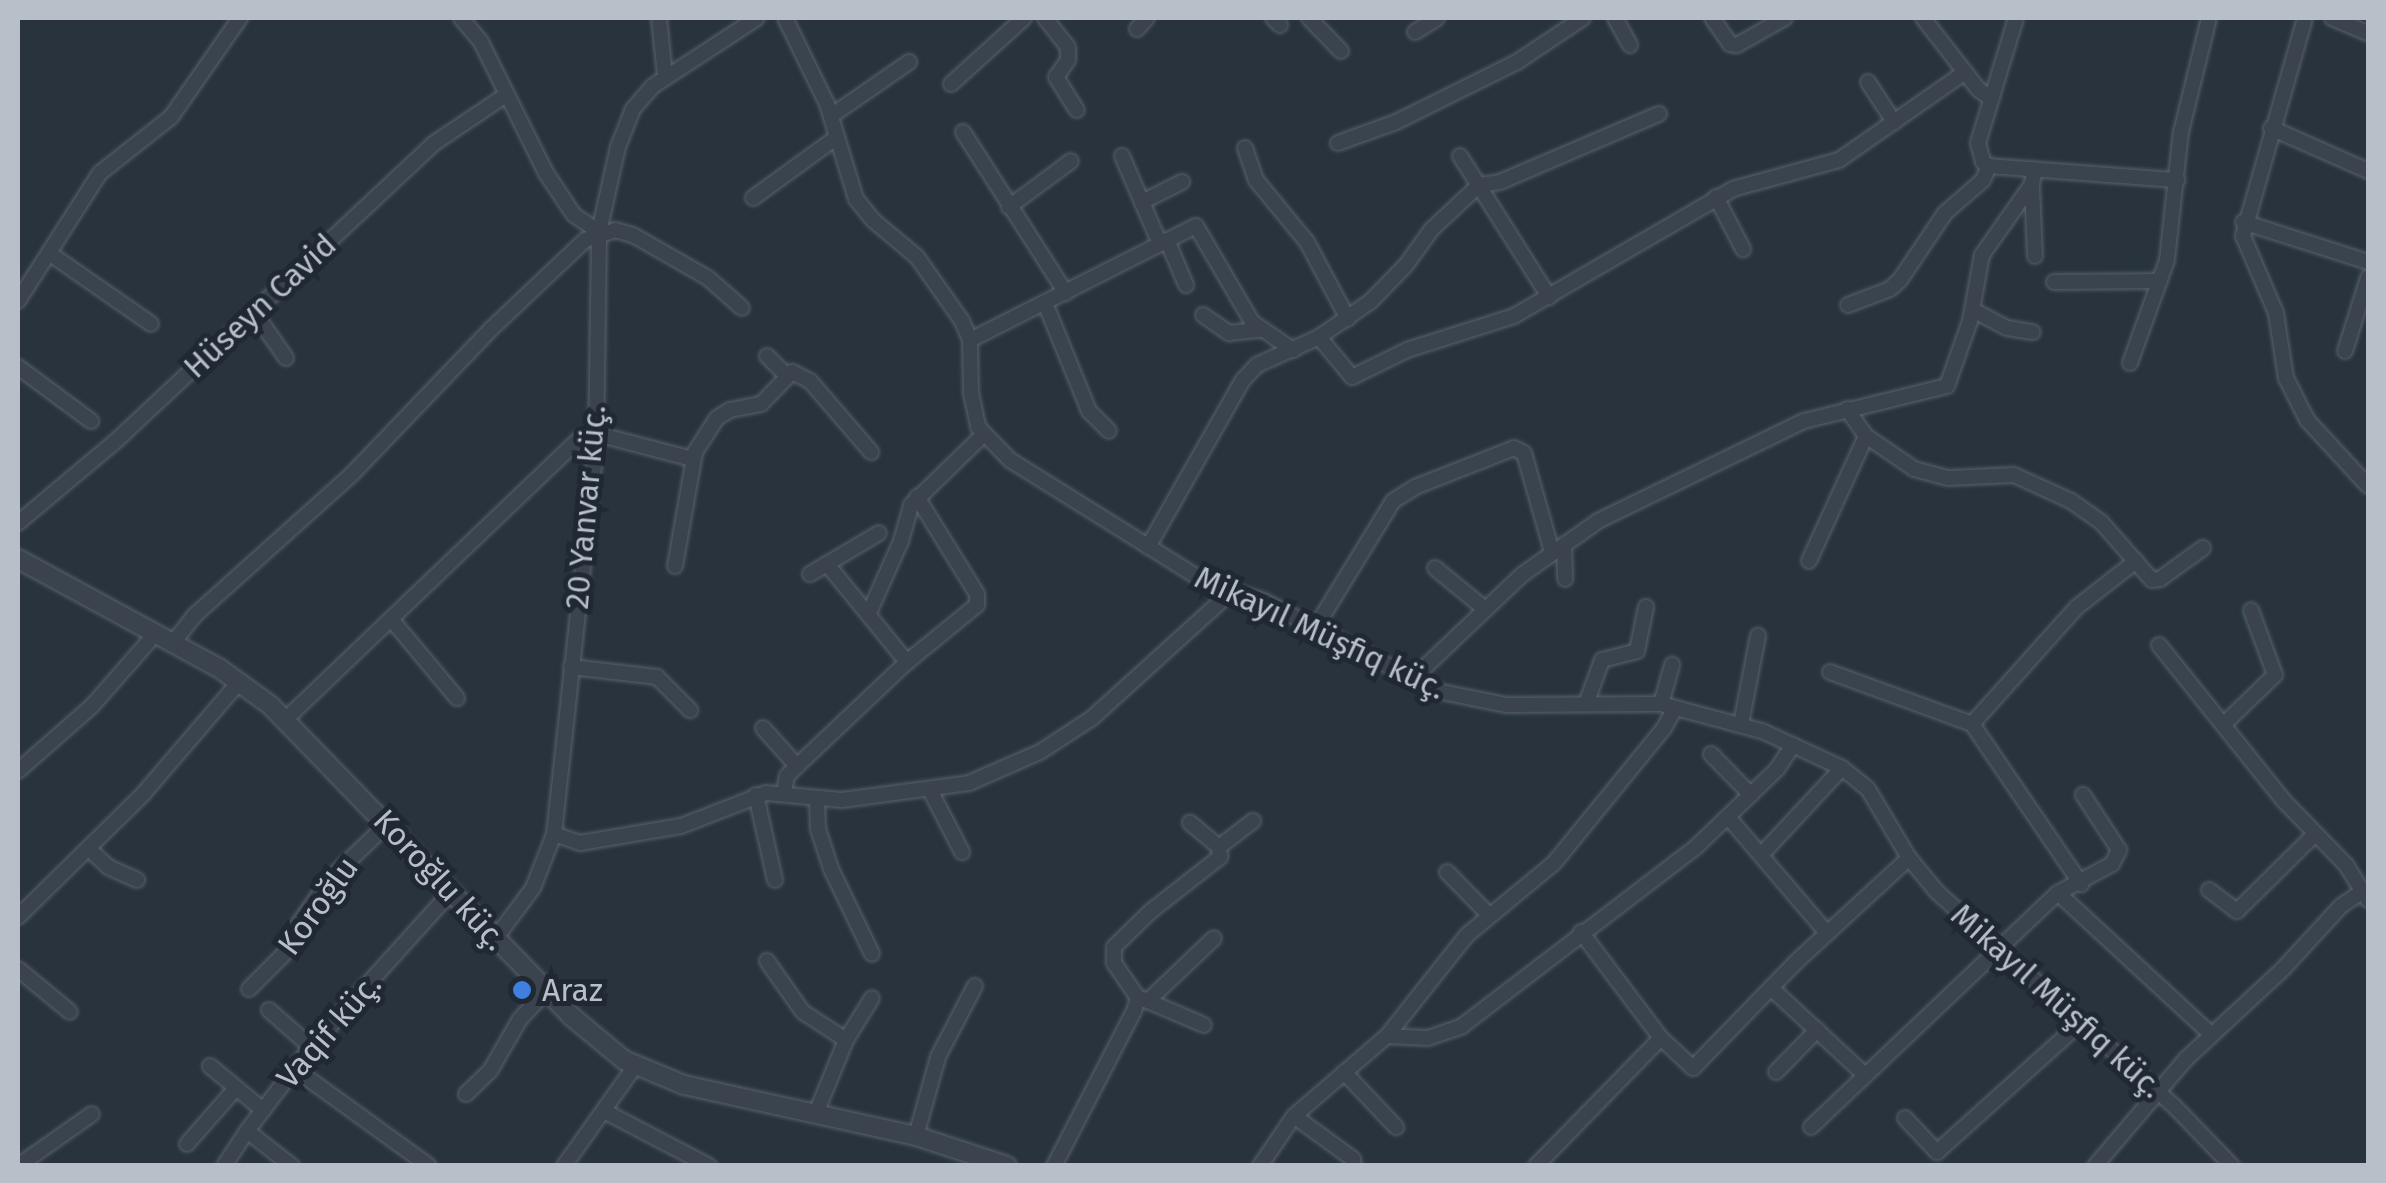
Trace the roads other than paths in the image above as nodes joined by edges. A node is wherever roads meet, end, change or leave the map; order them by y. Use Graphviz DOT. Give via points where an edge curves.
graph roads {
  1 [pos="240,18"];
  2 [pos="659,18"];
  3 [pos="758,18"];
  4 [pos="784,18"];
  5 [pos="1024,18"];
  6 [pos="1045,18"];
  7 [pos="1309,18"];
  8 [pos="1437,18"];
  9 [pos="1584,18"];
  10 [pos="1615,18"];
  11 [pos="1712,18"];
  12 [pos="1785,18"];
  13 [pos="1923,18"];
  14 [pos="2016,18"];
  15 [pos="2209,18"];
  16 [pos="2305,18"];
  17 [pos="2332,18"];
  18 [pos="467,19"];
  19 [pos="1415,32"];
  20 [pos="2368,33"];
  21 [pos="1630,45"];
  22 [pos="1340,51"];
  23 [pos="909,62"];
  24 [pos="1965,72"];
  25 [pos="665,76"];
  26 [pos="1868,82"];
  27 [pos="951,84"];
  28 [pos="506,95"];
  29 [pos="1992,99"];
  30 [pos="1077,110"];
  31 [pos="1660,114"];
  32 [pos="831,116"];
  33 [pos="1894,122"];
  34 [pos="2271,128"];
  35 [pos="963,132"];
  36 [pos="837,137"];
  37 [pos="1338,144"];
  38 [pos="1245,148"];
  39 [pos="1122,156"];
  40 [pos="1460,156"];
  41 [pos="1071,162"];
  42 [pos="1989,166"];
  43 [pos="2368,170"];
  44 [pos="2034,176"];
  45 [pos="2177,180"];
  46 [pos="1182,182"];
  47 [pos="1479,185"];
  48 [pos="753,198"];
  49 [pos="1716,198"];
  50 [pos="1142,202"];
  51 [pos="1009,207"];
  52 [pos="2243,222"];
  53 [pos="599,232"];
  54 [pos="1164,242"];
  55 [pos="1743,249"];
  56 [pos="49,253"];
  57 [pos="2035,256"];
  58 [pos="2368,262"];
  59 [pos="2368,278"];
  60 [pos="2054,282"];
  61 [pos="2160,282"];
  62 [pos="1186,285"];
  63 [pos="1066,293"];
  64 [pos="1549,296"];
  65 [pos="18,300"];
  66 [pos="1045,303"];
  67 [pos="1848,305"];
  68 [pos="742,308"];
  69 [pos="1973,310"];
  70 [pos="254,312"];
  71 [pos="1203,314"];
  72 [pos="1348,319"];
  73 [pos="151,324"];
  74 [pos="1260,330"];
  75 [pos="2033,332"];
  76 [pos="1319,337"];
  77 [pos="970,340"];
  78 [pos="1293,350"];
  79 [pos="2345,351"];
  80 [pos="768,356"];
  81 [pos="286,358"];
  82 [pos="2130,363"];
  83 [pos="18,367"];
  84 [pos="786,376"];
  85 [pos="1847,409"];
  86 [pos="90,421"];
  87 [pos="1109,431"];
  88 [pos="597,434"];
  89 [pos="983,436"];
  90 [pos="1866,436"];
  91 [pos="871,452"];
  92 [pos="692,458"];
  93 [pos="2368,486"];
  94 [pos="917,497"];
  95 [pos="18,523"];
  96 [pos="879,533"];
  97 [pos="1148,547"];
  98 [pos="1558,548"];
  99 [pos="2203,548"];
  100 [pos="18,559"];
  101 [pos="1809,561"];
  102 [pos="2136,562"];
  103 [pos="827,564"];
  104 [pos="675,566"];
  105 [pos="1435,568"];
  106 [pos="810,574"];
  107 [pos="1564,579"];
  108 [pos="1232,591"];
  109 [pos="1646,607"];
  110 [pos="1485,610"];
  111 [pos="2251,610"];
  112 [pos="869,613"];
  113 [pos="391,618"];
  114 [pos="1314,630"];
  115 [pos="154,634"];
  116 [pos="1758,636"];
  117 [pos="173,643"];
  118 [pos="2159,646"];
  119 [pos="906,662"];
  120 [pos="1672,665"];
  121 [pos="570,667"];
  122 [pos="1830,672"];
  123 [pos="240,682"];
  124 [pos="1415,682"];
  125 [pos="458,698"];
  126 [pos="1586,704"];
  127 [pos="1668,706"];
  128 [pos="690,710"];
  129 [pos="286,719"];
  130 [pos="1741,724"];
  131 [pos="1972,724"];
  132 [pos="2223,725"];
  133 [pos="763,728"];
  134 [pos="1793,745"];
  135 [pos="1711,754"];
  136 [pos="797,766"];
  137 [pos="1842,768"];
  138 [pos="18,772"];
  139 [pos="930,790"];
  140 [pos="784,794"];
  141 [pos="1751,795"];
  142 [pos="2083,795"];
  143 [pos="756,796"];
  144 [pos="817,800"];
  145 [pos="1728,817"];
  146 [pos="1253,820"];
  147 [pos="1190,822"];
  148 [pos="387,824"];
  149 [pos="554,834"];
  150 [pos="2316,834"];
  151 [pos="1219,847"];
  152 [pos="89,850"];
  153 [pos="962,852"];
  154 [pos="1761,855"];
  155 [pos="1909,858"];
  156 [pos="1447,872"];
  157 [pos="137,880"];
  158 [pos="775,880"];
  159 [pos="2082,884"];
  160 [pos="2209,890"];
  161 [pos="451,892"];
  162 [pos="2058,893"];
  163 [pos="2366,896"];
  164 [pos="1489,915"];
  165 [pos="18,916"];
  166 [pos="1580,932"];
  167 [pos="1827,934"];
  168 [pos="1214,938"];
  169 [pos="495,939"];
  170 [pos="2000,949"];
  171 [pos="872,954"];
  172 [pos="767,962"];
  173 [pos="18,969"];
  174 [pos="975,986"];
  175 [pos="249,988"];
  176 [pos="1772,988"];
  177 [pos="546,991"];
  178 [pos="872,998"];
  179 [pos="1144,999"];
  180 [pos="269,1010"];
  181 [pos="70,1012"];
  182 [pos="2079,1024"];
  183 [pos="1204,1025"];
  184 [pos="1817,1030"];
  185 [pos="2212,1034"];
  186 [pos="1386,1036"];
  187 [pos="1660,1038"];
  188 [pos="846,1040"];
  189 [pos="312,1047"];
  190 [pos="210,1066"];
  191 [pos="634,1066"];
  192 [pos="294,1069"];
  193 [pos="1344,1072"];
  194 [pos="1776,1072"];
  195 [pos="1865,1076"];
  196 [pos="236,1088"];
  197 [pos="2158,1092"];
  198 [pos="466,1094"];
  199 [pos="263,1110"];
  200 [pos="604,1111"];
  201 [pos="816,1113"];
  202 [pos="92,1114"];
  203 [pos="1294,1116"];
  204 [pos="1905,1118"];
  205 [pos="1396,1127"];
  206 [pos="1811,1127"];
  207 [pos="247,1131"];
  208 [pos="916,1136"];
  209 [pos="187,1144"];
  210 [pos="18,1166"];
  211 [pos="224,1166"];
  212 [pos="292,1166"];
  213 [pos="429,1166"];
  214 [pos="564,1166"];
  215 [pos="709,1166"];
  216 [pos="1008,1166"];
  217 [pos="1054,1166"];
  218 [pos="1260,1166"];
  219 [pos="1354,1166"];
  220 [pos="1536,1166"];
  221 [pos="2095,1166"];
  222 [pos="2232,1166"];
  1 -- 56 [label="street" via="171,117 100,173"];
  2 -- 25 [label="street"];
  3 -- 25 [label="street, 20 Yanvar küç."];
  4 -- 32 [label="street"];
  5 -- 27 [label="street"];
  6 -- 30 [label="street" via="1068,48 1056,76"];
  7 -- 22 [label="street"];
  8 -- 19 [label="street"];
  9 -- 37 [label="street" via="1517,62"];
  10 -- 21 [label="street"];
  11 -- 12 [label="street" via="1730,44 1737,44"];
  13 -- 24 [label="street"];
  14 -- 29 [label="street"];
  15 -- 45 [label="street" via="2184,115"];
  16 -- 34 [label="street"];
  17 -- 20 [label="street"];
  18 -- 28 [label="street"];
  23 -- 32 [label="street"];
  24 -- 29 [label="street"];
  24 -- 33 [label="street"];
  25 -- 53 [label="street, 20 Yanvar küç." via="640,99 625,126"];
  26 -- 33 [label="street"];
  28 -- 53 [label="street" via="565,203"];
  28 -- 70 [label="street, Hüseyn Cavid" via="433,144"];
  29 -- 42 [label="street" via="1978,150"];
  31 -- 47 [label="street"];
  32 -- 36 [label="street"];
  33 -- 49 [label="street" via="1839,160"];
  34 -- 43 [label="street"];
  34 -- 52 [label="street"];
  35 -- 51 [label="street"];
  36 -- 48 [label="street"];
  36 -- 77 [label="street" via="863,210 917,256"];
  38 -- 72 [label="street" via="1256,180 1307,242"];
  39 -- 50 [label="street"];
  40 -- 47 [label="street"];
  41 -- 51 [label="street"];
  42 -- 44 [label="street"];
  42 -- 67 [label="street" via="1979,184 1945,213 1900,280"];
  44 -- 45 [label="street"];
  44 -- 57 [label="street"];
  44 -- 69 [label="street" via="1986,244"];
  45 -- 61 [label="street"];
  46 -- 50 [label="street"];
  47 -- 64 [label="street"];
  47 -- 72 [label="street" via="1432,228 1392,282"];
  49 -- 55 [label="street"];
  49 -- 64 [label="street"];
  50 -- 54 [label="street"];
  51 -- 63 [label="street"];
  52 -- 58 [label="street"];
  52 -- 93 [label="street" via="2247,250 2276,313 2286,378 2308,421"];
  53 -- 68 [label="street" via="615,230 664,249"];
  53 -- 88 [label="street, 20 Yanvar küç."];
  53 -- 117 [label="street"];
  54 -- 62 [label="street"];
  54 -- 63 [label="street"];
  54 -- 74 [label="street" via="1200,226 1221,274"];
  56 -- 65 [label="street"];
  56 -- 73 [label="street"];
  59 -- 79 [label="street"];
  60 -- 61 [label="street"];
  61 -- 82 [label="street"];
  63 -- 66 [label="street"];
  64 -- 76 [label="street" via="1514,316 1407,350 1352,377"];
  66 -- 77 [label="street"];
  66 -- 87 [label="street" via="1089,411"];
  69 -- 75 [label="street" via="2007,328"];
  69 -- 85 [label="street" via="1947,386"];
  70 -- 81 [label="street"];
  70 -- 95 [label="street, Hüseyn Cavid"];
  71 -- 74 [label="street" via="1229,333"];
  72 -- 76 [label="street"];
  74 -- 78 [label="street"];
  76 -- 78 [label="street"];
  77 -- 89 [label="street" via="971,393"];
  78 -- 97 [label="street" via="1257,364 1244,380"];
  80 -- 84 [label="street"];
  83 -- 86 [label="street"];
  84 -- 91 [label="street" via="803,375"];
  84 -- 92 [label="street" via="761,404 717,418"];
  85 -- 90 [label="street"];
  85 -- 98 [label="street" via="1716,461"];
  88 -- 92 [label="street"];
  88 -- 113 [label="street" via="578,439"];
  88 -- 121 [label="street, 20 Yanvar küç."];
  89 -- 94 [label="street"];
  89 -- 97 [label="street, Mikayıl Müşfiq küç."];
  90 -- 101 [label="street"];
  90 -- 102 [label="street" via="1898,462 1948,478 2036,482 2101,522"];
  92 -- 104 [label="street"];
  94 -- 112 [label="street"];
  94 -- 119 [label="street" via="978,600"];
  96 -- 103 [label="street"];
  97 -- 108 [label="street, Mikayıl Müşfiq küç." via="1207,584"];
  98 -- 107 [label="street"];
  98 -- 110 [label="street"];
  98 -- 114 [label="street" via="1524,454 1514,448 1393,501"];
  99 -- 102 [label="street" via="2156,581"];
  100 -- 115 [label="street, Koroğlu küç."];
  102 -- 131 [label="street" via="2077,607"];
  103 -- 106 [label="street"];
  103 -- 112 [label="street"];
  105 -- 110 [label="street"];
  108 -- 114 [label="street, Mikayıl Müşfiq küç."];
  108 -- 139 [label="street" via="1218,610 1061,740 969,784"];
  109 -- 126 [label="street" via="1637,651 1602,660"];
  110 -- 124 [label="street"];
  111 -- 132 [label="street" via="2275,675"];
  112 -- 119 [label="street"];
  113 -- 125 [label="street"];
  113 -- 129 [label="street"];
  114 -- 124 [label="street, Mikayıl Müşfiq küç."];
  115 -- 117 [label="street, Koroğlu küç."];
  115 -- 138 [label="street" via="92,706"];
  116 -- 130 [label="street"];
  117 -- 123 [label="street, Koroğlu küç."];
  118 -- 132 [label="street"];
  119 -- 136 [label="street"];
  120 -- 127 [label="street"];
  121 -- 128 [label="street" via="657,677"];
  121 -- 149 [label="street, 20 Yanvar küç."];
  122 -- 131 [label="street"];
  123 -- 129 [label="street, Koroğlu küç."];
  123 -- 152 [label="street"];
  124 -- 126 [label="street, Mikayıl Müşfiq küç." via="1483,702"];
  126 -- 127 [label="street, Mikayıl Müşfiq küç."];
  127 -- 130 [label="street, Mikayıl Müşfiq küç."];
  127 -- 164 [label="street" via="1664,728 1554,862"];
  129 -- 148 [label="street, Koroğlu küç."];
  130 -- 134 [label="street, Mikayıl Müşfiq küç."];
  131 -- 159 [label="street"];
  132 -- 150 [label="street"];
  133 -- 136 [label="street"];
  134 -- 137 [label="street, Mikayıl Müşfiq küç."];
  134 -- 141 [label="street"];
  135 -- 141 [label="street"];
  136 -- 140 [label="street"];
  137 -- 154 [label="street"];
  137 -- 155 [label="street, Mikayıl Müşfiq küç." via="1868,789"];
  139 -- 144 [label="street"];
  139 -- 153 [label="street"];
  140 -- 143 [label="street"];
  140 -- 144 [label="street"];
  141 -- 145 [label="street"];
  142 -- 159 [label="street" via="2119,850 2112,864"];
  143 -- 149 [label="street" via="681,826 580,843"];
  143 -- 158 [label="street"];
  144 -- 171 [label="street" via="831,870"];
  145 -- 154 [label="street"];
  145 -- 166 [label="street"];
  146 -- 151 [label="street"];
  147 -- 151 [label="street"];
  148 -- 161 [label="street, Koroğlu küç."];
  148 -- 175 [label="street, Koroğlu" via="329,880 286,952"];
  149 -- 169 [label="street, 20 Yanvar küç." via="533,888"];
  150 -- 160 [label="street" via="2237,911"];
  150 -- 163 [label="street"];
  151 -- 179 [label="street" via="1214,864 1150,910 1114,947 1114,963"];
  152 -- 157 [label="street"];
  152 -- 165 [label="street"];
  154 -- 167 [label="street"];
  155 -- 167 [label="street"];
  155 -- 170 [label="street, Mikayıl Müşfiq küç."];
  156 -- 164 [label="street"];
  159 -- 162 [label="street"];
  161 -- 169 [label="street, Koroğlu küç."];
  161 -- 189 [label="street, Vaqif küç."];
  162 -- 170 [label="street"];
  162 -- 185 [label="street"];
  163 -- 185 [label="street" via="2341,906"];
  164 -- 186 [label="street"];
  166 -- 186 [label="street" via="1462,1026 1428,1038"];
  166 -- 187 [label="street"];
  167 -- 176 [label="street"];
  168 -- 179 [label="street"];
  169 -- 177 [label="street, Koroğlu küç."];
  170 -- 182 [label="street, Mikayıl Müşfiq küç."];
  170 -- 195 [label="street"];
  172 -- 188 [label="street" via="803,1012"];
  173 -- 181 [label="street"];
  174 -- 208 [label="street" via="938,1057"];
  176 -- 184 [label="street"];
  176 -- 187 [label="street" via="1693,1068"];
  177 -- 191 [label="street, Koroğlu küç."];
  177 -- 198 [label="street"];
  178 -- 188 [label="street"];
  179 -- 183 [label="street"];
  179 -- 217 [label="street"];
  180 -- 189 [label="street"];
  182 -- 197 [label="street, Mikayıl Müşfiq küç."];
  182 -- 204 [label="street" via="1942,1149 1932,1149"];
  184 -- 194 [label="street"];
  184 -- 195 [label="street"];
  185 -- 197 [label="street"];
  186 -- 193 [label="street"];
  187 -- 220 [label="street"];
  188 -- 201 [label="street"];
  189 -- 192 [label="street, Vaqif küç."];
  190 -- 196 [label="street"];
  191 -- 200 [label="street"];
  191 -- 201 [label="street, Koroğlu küç." via="684,1085"];
  192 -- 199 [label="street, Vaqif küç."];
  192 -- 213 [label="street"];
  193 -- 203 [label="street"];
  193 -- 205 [label="street"];
  195 -- 206 [label="street"];
  196 -- 199 [label="street"];
  196 -- 209 [label="street"];
  197 -- 221 [label="street"];
  197 -- 222 [label="street, Mikayıl Müşfiq küç."];
  199 -- 207 [label="street, Vaqif küç."];
  200 -- 214 [label="street"];
  200 -- 215 [label="street"];
  201 -- 208 [label="street, Koroğlu küç."];
  202 -- 210 [label="street"];
  203 -- 218 [label="street"];
  203 -- 219 [label="street" via="1354,1159"];
  207 -- 211 [label="street, Vaqif küç."];
  207 -- 212 [label="street"];
  208 -- 216 [label="street, Koroğlu küç."];
}
